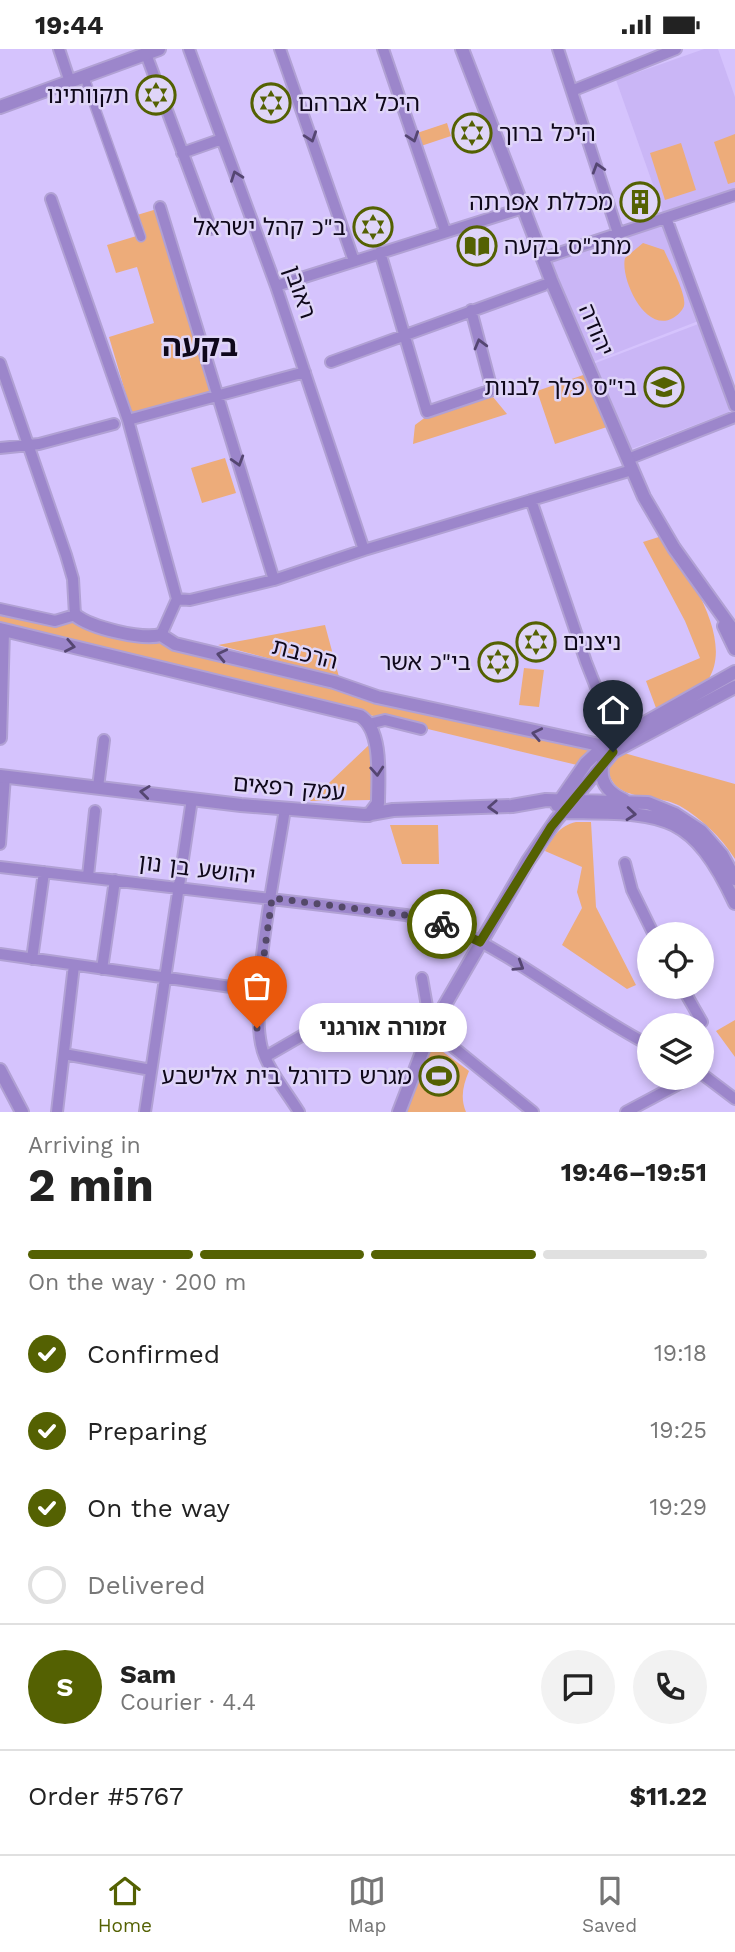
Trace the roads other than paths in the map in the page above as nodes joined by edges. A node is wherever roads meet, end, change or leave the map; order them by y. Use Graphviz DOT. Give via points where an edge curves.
graph roads {
  1 [pos="59,49"];
  2 [pos="159,49"];
  3 [pos="189,49"];
  4 [pos="280,49"];
  5 [pos="383,49"];
  6 [pos="462,49"];
  7 [pos="558,49"];
  8 [pos="676,49"];
  9 [pos="146,54"];
  10 [pos="84,76"];
  11 [pos="70,82"];
  12 [pos="574,90"];
  13 [pos="0,107"];
  14 [pos="222,139"];
  15 [pos="182,153"];
  16 [pos="735,195"];
  17 [pos="51,199"];
  18 [pos="160,207"];
  19 [pos="523,208"];
  20 [pos="666,218"];
  21 [pos="211,229"];
  22 [pos="445,231"];
  23 [pos="618,233"];
  24 [pos="141,237"];
  25 [pos="380,252"];
  26 [pos="544,258"];
  27 [pos="354,261"];
  28 [pos="544,285"];
  29 [pos="276,286"];
  30 [pos="471,310"];
  31 [pos="404,333"];
  32 [pos="331,362"];
  33 [pos="0,363"];
  34 [pos="305,372"];
  35 [pos="218,396"];
  36 [pos="735,406"];
  37 [pos="735,417"];
  38 [pos="128,420"];
  39 [pos="114,424"];
  40 [pos="29,446"];
  41 [pos="0,447"];
  42 [pos="630,465"];
  43 [pos="531,501"];
  44 [pos="364,550"];
  45 [pos="274,580"];
  46 [pos="177,599"];
  47 [pos="0,609"];
  48 [pos="75,615"];
  49 [pos="2,630"];
  50 [pos="162,635"];
  51 [pos="734,641"];
  52 [pos="735,672"];
  53 [pos="721,679"];
  54 [pos="735,687"];
  55 [pos="369,724"];
  56 [pos="421,729"];
  57 [pos="0,738"];
  58 [pos="616,738"];
  59 [pos="104,740"];
  60 [pos="604,746"];
  61 [pos="603,762"];
  62 [pos="2,774"];
  63 [pos="98,787"];
  64 [pos="192,799"];
  65 [pos="575,799"];
  66 [pos="628,801"];
  67 [pos="562,806"];
  68 [pos="95,811"];
  69 [pos="284,815"];
  70 [pos="369,815"];
  71 [pos="0,844"];
  72 [pos="625,863"];
  73 [pos="0,867"];
  74 [pos="44,872"];
  75 [pos="88,876"];
  76 [pos="735,879"];
  77 [pos="115,880"];
  78 [pos="177,887"];
  79 [pos="272,898"];
  80 [pos="735,902"];
  81 [pos="648,922"];
  82 [pos="480,942"];
  83 [pos="0,954"];
  84 [pos="32,959"];
  85 [pos="74,965"];
  86 [pos="102,969"];
  87 [pos="166,978"];
  88 [pos="422,978"];
  89 [pos="259,991"];
  90 [pos="336,1016"];
  91 [pos="430,1029"];
  92 [pos="637,1039"];
  93 [pos="64,1054"];
  94 [pos="265,1057"];
  95 [pos="0,1070"];
  96 [pos="151,1070"];
  97 [pos="714,1083"];
  98 [pos="667,1090"];
  99 [pos="735,1099"];
  100 [pos="22,1112"];
  101 [pos="57,1112"];
  102 [pos="145,1112"];
  103 [pos="299,1112"];
  104 [pos="399,1112"];
  105 [pos="533,1112"];
  106 [pos="626,1112"];
  1 -- 11 [label="street"];
  2 -- 9 [label="street"];
  3 -- 14 [label="street, ראובן"];
  4 -- 27 [label="street, one-way"];
  5 -- 22 [label="street, one-way"];
  6 -- 19 [label="street, יהודה"];
  7 -- 12 [label="street"];
  8 -- 12 [label="street"];
  9 -- 10 [label="street"];
  9 -- 15 [label="street"];
  10 -- 11 [label="street"];
  10 -- 24 [label="street"];
  11 -- 13 [label="street"];
  23 -- 12 [label="street, one-way"];
  14 -- 15 [label="street"];
  29 -- 14 [label="street, ראובן, one-way"];
  15 -- 21 [label="street"];
  16 -- 20 [label="street"];
  17 -- 38 [label="street"];
  18 -- 35 [label="street"];
  19 -- 22 [label="street"];
  19 -- 26 [label="street, יהודה"];
  20 -- 23 [label="street"];
  20 -- 36 [label="street"];
  22 -- 25 [label="street"];
  23 -- 26 [label="street"];
  25 -- 27 [label="street"];
  25 -- 31 [label="street"];
  26 -- 42 [label="street, יהודה"];
  27 -- 29 [label="street"];
  28 -- 30 [label="street"];
  29 -- 34 [label="street, ראובן"];
  30 -- 31 [label="street"];
  31 -- 30 [label="street, one-way" via="427,412 492,390"];
  31 -- 32 [label="street"];
  33 -- 40 [label="street"];
  34 -- 35 [label="street"];
  34 -- 44 [label="street, ראובן"];
  35 -- 38 [label="street"];
  35 -- 45 [label="street, one-way"];
  37 -- 42 [label="street"];
  38 -- 46 [label="street"];
  39 -- 40 [label="street"];
  40 -- 41 [label="street"];
  40 -- 48 [label="street" via="73,579"];
  42 -- 43 [label="street"];
  42 -- 51 [label="street, יהודה" via="652,513 720,612"];
  43 -- 44 [label="street"];
  43 -- 58 [label="street"];
  44 -- 45 [label="street"];
  45 -- 46 [label="street"];
  46 -- 50 [label="street"];
  47 -- 48 [label="street, הרכבת" via="55,621"];
  48 -- 50 [label="street, הרכבת" via="93,625 150,637"];
  49 -- 55 [label="street, הרכבת, one-way" via="360,716"];
  49 -- 57 [label="street"];
  60 -- 50 [label="street, הרכבת, one-way" via="377,697 334,682 175,644"];
  51 -- 53 [label="street"];
  52 -- 53 [label="street"];
  53 -- 58 [label="street"];
  54 -- 61 [label="street" via="632,740"];
  55 -- 56 [label="street, הרכבת" via="384,720"];
  55 -- 70 [label="street, one-way" via="374,736 378,803"];
  58 -- 60 [label="street"];
  59 -- 63 [label="street"];
  60 -- 67 [label="street" via="586,763"];
  61 -- 65 [label="street"];
  61 -- 66 [label="street" via="604,783"];
  62 -- 63 [label="street, עמק רפאים"];
  62 -- 71 [label="street"];
  64 -- 63 [label="street, עמק רפאים, one-way"];
  64 -- 70 [label="street, עמק רפאים"];
  64 -- 78 [label="street"];
  65 -- 66 [label="street, עמק רפאים"];
  65 -- 67 [label="street, עמק רפאים"];
  66 -- 76 [label="street, עמק רפאים" via="661,807 689,821 712,841"];
  67 -- 70 [label="street, עמק רפאים, one-way" via="393,810"];
  67 -- 80 [label="street, one-way" via="639,814 676,825 705,848"];
  67 -- 82 [label="street"];
  68 -- 75 [label="street"];
  69 -- 79 [label="street"];
  72 -- 81 [label="street"];
  73 -- 74 [label="street, יהושע בן נון"];
  74 -- 75 [label="street, יהושע בן נון"];
  74 -- 84 [label="street"];
  75 -- 77 [label="street, יהושע בן נון"];
  77 -- 78 [label="street, יהושע בן נון"];
  77 -- 86 [label="street"];
  78 -- 79 [label="street, יהושע בן נון"];
  78 -- 87 [label="street"];
  79 -- 82 [label="street, יהושע בן נון" via="405,915 445,925"];
  79 -- 89 [label="street"];
  82 -- 91 [label="street"];
  82 -- 92 [label="street, יהושע בן נון, one-way"];
  83 -- 84 [label="street"];
  84 -- 85 [label="street"];
  85 -- 86 [label="street"];
  85 -- 93 [label="street"];
  86 -- 87 [label="street"];
  87 -- 89 [label="street"];
  87 -- 96 [label="street"];
  88 -- 91 [label="street"];
  89 -- 94 [label="street" via="257,1028"];
  90 -- 94 [label="street"];
  91 -- 104 [label="street"];
  91 -- 105 [label="street"];
  93 -- 96 [label="street"];
  93 -- 101 [label="street"];
  94 -- 103 [label="street"];
  95 -- 100 [label="street"];
  96 -- 102 [label="street"];
  97 -- 99 [label="street"];
  98 -- 106 [label="street"];
}
